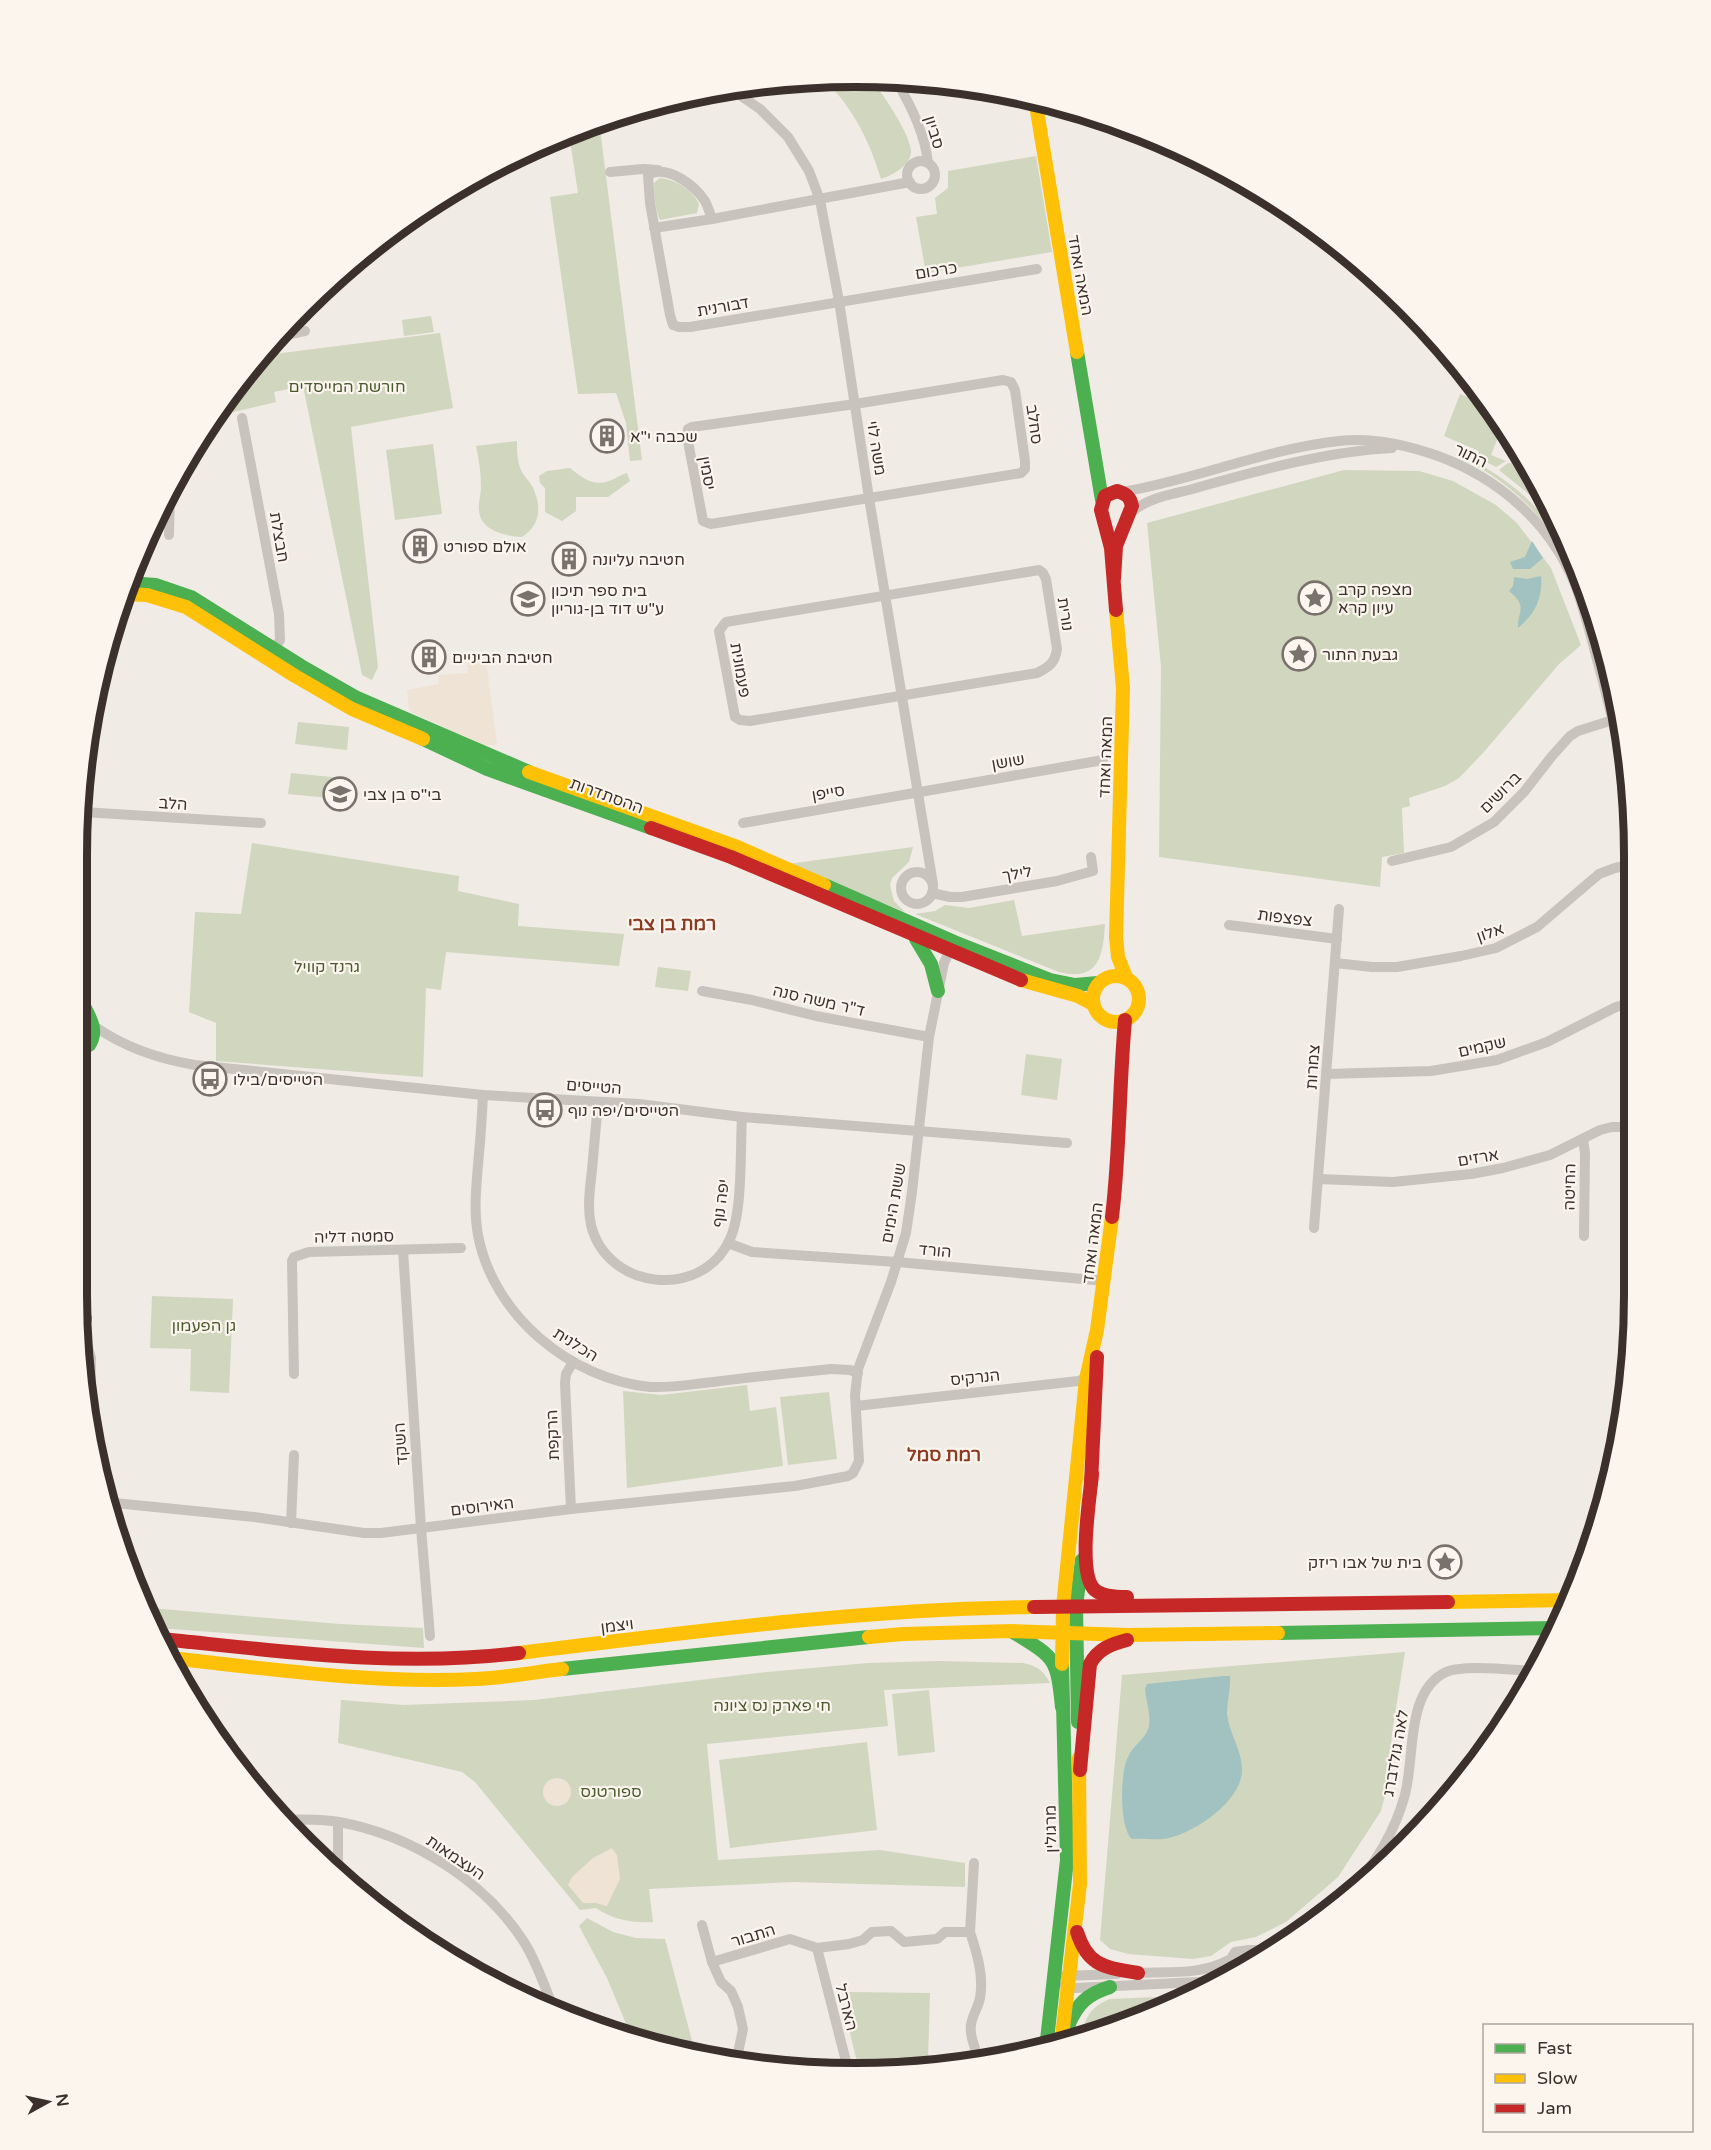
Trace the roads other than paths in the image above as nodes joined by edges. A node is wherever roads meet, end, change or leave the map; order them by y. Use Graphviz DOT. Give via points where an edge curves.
graph roads {
  1 [pos="900,89"];
  2 [pos="742,96"];
  3 [pos="1037,109"];
  4 [pos="928,164"];
  5 [pos="610,172"];
  6 [pos="663,172"];
  7 [pos="910,182"];
  8 [pos="820,200"];
  9 [pos="712,219"];
  10 [pos="654,228"];
  11 [pos="1037,270"];
  12 [pos="839,301"];
  13 [pos="305,331"];
  14 [pos="292,334"];
  15 [pos="855,404"];
  16 [pos="242,418"];
  17 [pos="1417,449"];
  18 [pos="1096,456"];
  19 [pos="1120,491"];
  20 [pos="869,498"];
  21 [pos="1102,500"];
  22 [pos="170,509"];
  23 [pos="1130,515"];
  24 [pos="1103,516"];
  25 [pos="169,535"];
  26 [pos="1114,579"];
  27 [pos="137,584"];
  28 [pos="133,594"];
  29 [pos="885,596"];
  30 [pos="1582,605"];
  31 [pos="272,654"];
  32 [pos="901,696"];
  33 [pos="1611,721"];
  34 [pos="1103,760"];
  35 [pos="917,791"];
  36 [pos="89,810"];
  37 [pos="261,823"];
  38 [pos="744,823"];
  39 [pos="925,846"];
  40 [pos="1091,857"];
  41 [pos="1392,861"];
  42 [pos="1624,866"];
  43 [pos="908,874"];
  44 [pos="932,888"];
  45 [pos="1339,909"];
  46 [pos="1229,925"];
  47 [pos="914,937"];
  48 [pos="1116,937"];
  49 [pos="1337,939"];
  50 [pos="951,947"];
  51 [pos="1335,963"];
  52 [pos="1126,977"];
  53 [pos="1102,980"];
  54 [pos="702,991"];
  55 [pos="938,992"];
  56 [pos="1093,1004"];
  57 [pos="1624,1005"];
  58 [pos="1125,1020"];
  59 [pos="87,1021"];
  60 [pos="1108,1021"];
  61 [pos="929,1037"];
  62 [pos="87,1043"];
  63 [pos="122,1044"];
  64 [pos="87,1048"];
  65 [pos="1123,1052"];
  66 [pos="1327,1074"];
  67 [pos="483,1095"];
  68 [pos="598,1102"];
  69 [pos="742,1117"];
  70 [pos="1624,1127"];
  71 [pos="919,1130"];
  72 [pos="1583,1138"];
  73 [pos="1067,1143"];
  74 [pos="1319,1179"];
  75 [pos="1314,1228"];
  76 [pos="1584,1236"];
  77 [pos="728,1243"];
  78 [pos="461,1248"];
  79 [pos="403,1250"];
  80 [pos="897,1262"];
  81 [pos="1104,1281"];
  82 [pos="89,1346"];
  83 [pos="573,1362"];
  84 [pos="858,1373"];
  85 [pos="92,1374"];
  86 [pos="294,1374"];
  87 [pos="1091,1378"];
  88 [pos="856,1406"];
  89 [pos="294,1455"];
  90 [pos="857,1466"];
  91 [pos="1092,1474"];
  92 [pos="116,1503"];
  93 [pos="571,1509"];
  94 [pos="291,1522"];
  95 [pos="421,1528"];
  96 [pos="1561,1600"];
  97 [pos="1384,1603"];
  98 [pos="1069,1607"];
  99 [pos="1548,1628"];
  100 [pos="1011,1631"];
  101 [pos="1179,1634"];
  102 [pos="430,1636"];
  103 [pos="1069,1639"];
  104 [pos="169,1640"];
  105 [pos="179,1659"];
  106 [pos="1525,1671"];
  107 [pos="1062,1707"];
  108 [pos="1080,1770"];
  109 [pos="295,1820"];
  110 [pos="338,1822"];
  111 [pos="1377,1858"];
  112 [pos="338,1862"];
  113 [pos="974,1863"];
  114 [pos="702,1925"];
  115 [pos="1075,1925"];
  116 [pos="970,1932"];
  117 [pos="817,1948"];
  118 [pos="1249,1950"];
  119 [pos="1256,1950"];
  120 [pos="1252,1952"];
  121 [pos="1229,1960"];
  122 [pos="712,1962"];
  123 [pos="1228,1966"];
  124 [pos="1138,1973"];
  125 [pos="1054,1978"];
  126 [pos="1068,1981"];
  127 [pos="1199,1982"];
  128 [pos="1110,1987"];
  129 [pos="550,2000"];
  130 [pos="1065,2033"];
  131 [pos="1062,2035"];
  132 [pos="1047,2039"];
  133 [pos="738,2053"];
  134 [pos="976,2053"];
  135 [pos="846,2063"];
  1 -- 4 [label="street, סביון" via="917,120"];
  2 -- 8 [label="street, משה לוי" via="788,138 809,171"];
  3 -- 18 [label="main road, המאה ואחד"];
  4 -- 7 [label="street" via="919,162 911,166"];
  4 -- 7 [label="street" via="935,176 932,184 921,189"];
  5 -- 6 [label="street"];
  6 -- 9 [label="street" via="698,192"];
  6 -- 10 [label="street, דבורנית" via="652,173 647,181"];
  7 -- 8 [label="street"];
  8 -- 9 [label="street"];
  8 -- 12 [label="street, משה לוי"];
  9 -- 10 [label="street"];
  10 -- 12 [label="street, דבורנית" via="670,315 679,327"];
  11 -- 12 [label="street, כרכום"];
  12 -- 15 [label="street, משה לוי"];
  13 -- 14 [label="street"];
  15 -- 20 [label="street, משה לוי"];
  15 -- 20 [label="street, סחלב" via="1003,380 1011,382 1015,390 1025,461 1021,472"];
  15 -- 20 [label="street, יסמין" via="692,427 687,436 700,514 706,523"];
  16 -- 31 [label="street, חבצלת" via="279,614 280,640"];
  17 -- 19 [label="street, התור" via="1375,441 1339,441 1246,459"];
  17 -- 23 [label="street, התור" via="1357,451 1244,475 1145,502"];
  17 -- 30 [label="street, התור" via="1469,469 1530,514 1553,543"];
  18 -- 19 [label="main road, המאה ואחד" via="1101,471"];
  18 -- 21 [label="main road, המאה ואחד"];
  19 -- 21 [label="main road" via="1108,493"];
  19 -- 23 [label="main road" via="1130,498"];
  20 -- 29 [label="street, משה לוי"];
  21 -- 24 [label="main road"];
  22 -- 25 [label="street"];
  23 -- 24 [label="main road" via="1115,523"];
  23 -- 26 [label="main road, המאה ואחד" via="1116,547"];
  24 -- 26 [label="main road, המאה ואחד"];
  26 -- 48 [label="main road, המאה ואחד" via="1123,688"];
  27 -- 31 [label="main road, ההסתדרות" via="156,585 191,597"];
  28 -- 31 [label="main road, ההסתדרות" via="186,607"];
  29 -- 32 [label="street, משה לוי"];
  29 -- 32 [label="street, נורית" via="1039,570 1046,579 1057,650 1056,660 1048,667 1037,673"];
  29 -- 32 [label="street, פעמונית" via="726,621 719,632 735,717 740,720"];
  31 -- 47 [label="main road, ההסתדרות" via="352,709 487,769 731,856"];
  31 -- 50 [label="main road, ההסתדרות" via="357,698 495,760 735,846"];
  32 -- 35 [label="street, משה לוי"];
  33 -- 41 [label="street, ברושים" via="1570,736 1514,803 1483,830 1451,846"];
  34 -- 35 [label="street, שושן"];
  35 -- 38 [label="street, סייפן"];
  35 -- 39 [label="street, משה לוי"];
  36 -- 37 [label="street, הלב"];
  39 -- 43 [label="street" via="917,868"];
  39 -- 44 [label="street, משה לוי"];
  40 -- 44 [label="street, לילך" via="1093,871 1057,881 962,897 950,897"];
  42 -- 51 [label="street, אלון" via="1599,874 1537,927 1496,948 1397,967"];
  43 -- 44 [label="street" via="922,873 930,879"];
  43 -- 44 [label="street" via="902,892 910,902 925,902"];
  45 -- 49 [label="street, צמרות"];
  46 -- 49 [label="street, צפצפות"];
  47 -- 50 [label="main road, ההסתדרות"];
  47 -- 55 [label="main road" via="930,962"];
  48 -- 52 [label="main road, המאה ואחד"];
  48 -- 53 [label="main road, המאה ואחד"];
  49 -- 51 [label="street, צמרות"];
  50 -- 53 [label="main road, ההסתדרות" via="1050,980 1075,985"];
  50 -- 55 [label="street, ששת הימים"];
  50 -- 56 [label="main road, ההסתדרות" via="1005,975"];
  51 -- 66 [label="street, צמרות"];
  52 -- 53 [label="main road"];
  52 -- 58 [label="main road" via="1139,996 1136,1011"];
  53 -- 56 [label="main road" via="1094,990"];
  54 -- 61 [label="street, ד\"ר משה סנה"];
  55 -- 61 [label="street, ששת הימים"];
  56 -- 60 [label="main road"];
  57 -- 66 [label="street, שקמים" via="1547,1042 1497,1060 1431,1071"];
  58 -- 60 [label="main road"];
  58 -- 65 [label="main road, המאה ואחד"];
  59 -- 62 [label="main road" via="95,1034"];
  59 -- 63 [label="street, הטייסים"];
  60 -- 65 [label="main road"];
  61 -- 71 [label="street, ששת הימים"];
  63 -- 64 [label="street, הטייסים"];
  63 -- 67 [label="street, הטייסים" via="195,1065"];
  65 -- 81 [label="main road, המאה ואחד"];
  66 -- 74 [label="street, צמרות"];
  67 -- 68 [label="street, הטייסים"];
  67 -- 83 [label="street, הכלנית" via="476,1195 482,1253 496,1286 517,1315 542,1341"];
  68 -- 69 [label="street, הטייסים"];
  68 -- 77 [label="street, יפה נוף" via="589,1204 594,1233 604,1251 634,1275 668,1281 699,1274"];
  69 -- 71 [label="street, הטייסים"];
  69 -- 77 [label="street, יפה נוף" via="738,1202"];
  70 -- 72 [label="street, ארזים" via="1600,1130"];
  71 -- 73 [label="street, הטייסים"];
  71 -- 80 [label="street, ששת הימים" via="909,1218"];
  72 -- 74 [label="street, ארזים" via="1526,1163 1471,1174 1393,1182"];
  72 -- 76 [label="street, החיטה"];
  74 -- 75 [label="street, צמרות"];
  77 -- 80 [label="street, הורד" via="752,1252"];
  78 -- 79 [label="street, סמטה דליה"];
  79 -- 86 [label="street, סמטה דליה" via="309,1252 294,1257"];
  79 -- 95 [label="street, השקד"];
  80 -- 81 [label="street, הורד"];
  80 -- 84 [label="street, ששת הימים"];
  81 -- 87 [label="main road, המאה ואחד"];
  82 -- 85 [label="street"];
  83 -- 84 [label="street, הכלנית" via="609,1378 652,1387 831,1369"];
  83 -- 93 [label="street, הרקפת" via="566,1374"];
  84 -- 88 [label="street, ששת הימים"];
  87 -- 88 [label="street, הנרקיס"];
  87 -- 91 [label="main road, המאה ואחד"];
  87 -- 98 [label="main road, המאה ואחד"];
  88 -- 90 [label="street, ששת הימים"];
  89 -- 94 [label="street"];
  90 -- 93 [label="street, האירוסים" via="848,1476 795,1486"];
  91 -- 97 [label="main road" via="1086,1574 1092,1588 1106,1595"];
  91 -- 98 [label="main road, המאה ואחד"];
  92 -- 94 [label="street, האירוסים"];
  93 -- 95 [label="street, האירוסים"];
  94 -- 95 [label="street, האירוסים" via="364,1533"];
  95 -- 102 [label="street, השקד"];
  96 -- 97 [label="main road"];
  97 -- 98 [label="main road, ויצמן"];
  98 -- 103 [label="main road, מרגולין"];
  98 -- 104 [label="main road, ויצמן" via="982,1607 864,1615 462,1659 311,1654"];
  99 -- 101 [label="main road"];
  100 -- 103 [label="main road"];
  100 -- 105 [label="main road" via="861,1636 477,1679 335,1675"];
  100 -- 107 [label="main road" via="1049,1654 1058,1678"];
  101 -- 103 [label="main road"];
  101 -- 108 [label="main road" via="1110,1644 1095,1654 1090,1664"];
  103 -- 107 [label="main road, מרגולין"];
  103 -- 108 [label="main road, מרגולין"];
  106 -- 111 [label="street, לאה גולדברג" via="1460,1669 1434,1680 1418,1710 1410,1776 1395,1823"];
  107 -- 125 [label="main road, מרגולין" via="1066,1860"];
  108 -- 115 [label="main road, מרגולין" via="1081,1855"];
  109 -- 110 [label="street, העצמאות"];
  110 -- 112 [label="street"];
  110 -- 129 [label="street, העצמאות" via="409,1844 483,1894 524,1942"];
  113 -- 116 [label="street"];
  114 -- 122 [label="street"];
  115 -- 124 [label="main road" via="1088,1958"];
  115 -- 126 [label="main road, מרגולין"];
  116 -- 117 [label="street, התבור" via="945,1932 937,1939 904,1941 891,1931 872,1932 863,1940"];
  116 -- 134 [label="street" via="979,1959 980,1996 970,2024"];
  117 -- 122 [label="street, התבור" via="790,1939"];
  117 -- 135 [label="street, הארבל"];
  118 -- 119 [label="street"];
  118 -- 120 [label="street"];
  118 -- 121 [label="street" via="1235,1952"];
  121 -- 123 [label="street"];
  121 -- 124 [label="street" via="1207,1970"];
  122 -- 133 [label="street" via="738,2007 743,2029"];
  124 -- 126 [label="street"];
  125 -- 126 [label="street"];
  125 -- 132 [label="main road, מרגולין"];
  126 -- 128 [label="street"];
  126 -- 131 [label="main road, מרגולין"];
  127 -- 128 [label="street"];
  128 -- 130 [label="main road" via="1078,2004"];
}
